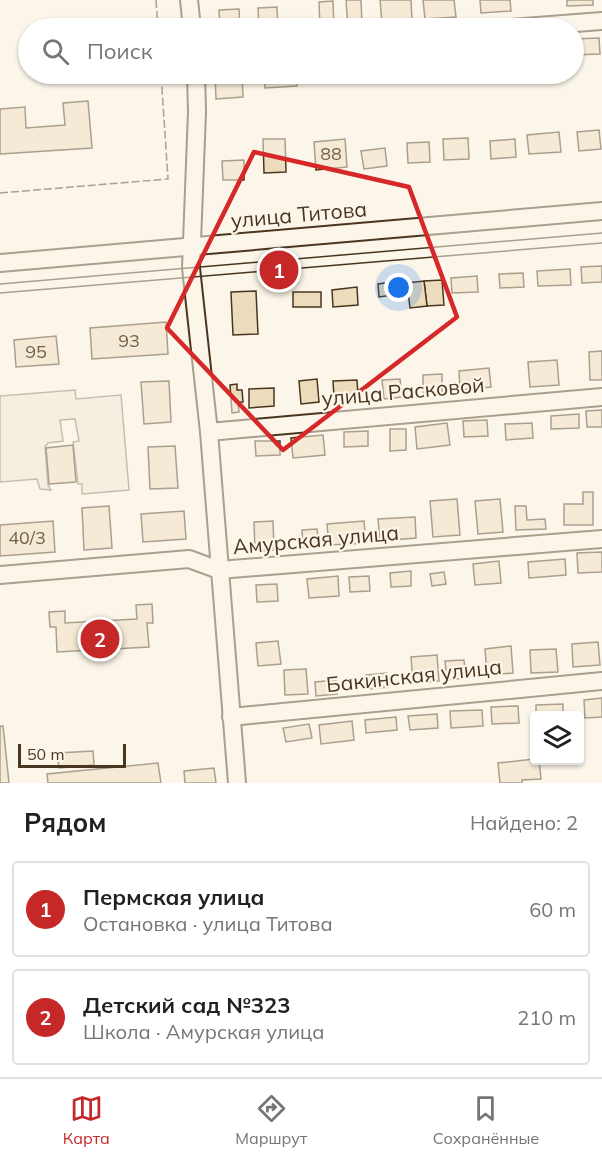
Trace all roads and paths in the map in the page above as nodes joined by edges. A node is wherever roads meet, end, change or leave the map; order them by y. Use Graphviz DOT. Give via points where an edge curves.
graph roads {
  1 [pos="189,0"];
  2 [pos="191,18"];
  3 [pos="602,21"];
  4 [pos="584,22"];
  5 [pos="196,84"];
  6 [pos="602,211"];
  7 [pos="192,247"];
  8 [pos="0,263"];
  9 [pos="602,397"];
  10 [pos="209,432"];
  11 [pos="602,539"];
  12 [pos="219,570"];
  13 [pos="0,575"];
  14 [pos="602,681"];
  15 [pos="231,717"];
  16 [pos="237,783"];
  1 -- 2 [label="street"];
  3 -- 4 [label="street"];
  5 -- 7 [label="street"];
  6 -- 7 [label="street, улица Титова"];
  7 -- 8 [label="street, улица Титова"];
  7 -- 10 [label="street"];
  9 -- 10 [label="street, улица Расковой"];
  10 -- 12 [label="street"];
  11 -- 12 [label="street, Амурская улица"];
  12 -- 13 [label="street, Амурская улица" via="189,559"];
  12 -- 15 [label="street"];
  14 -- 15 [label="street, Бакинская улица"];
  15 -- 16 [label="street"];
}
